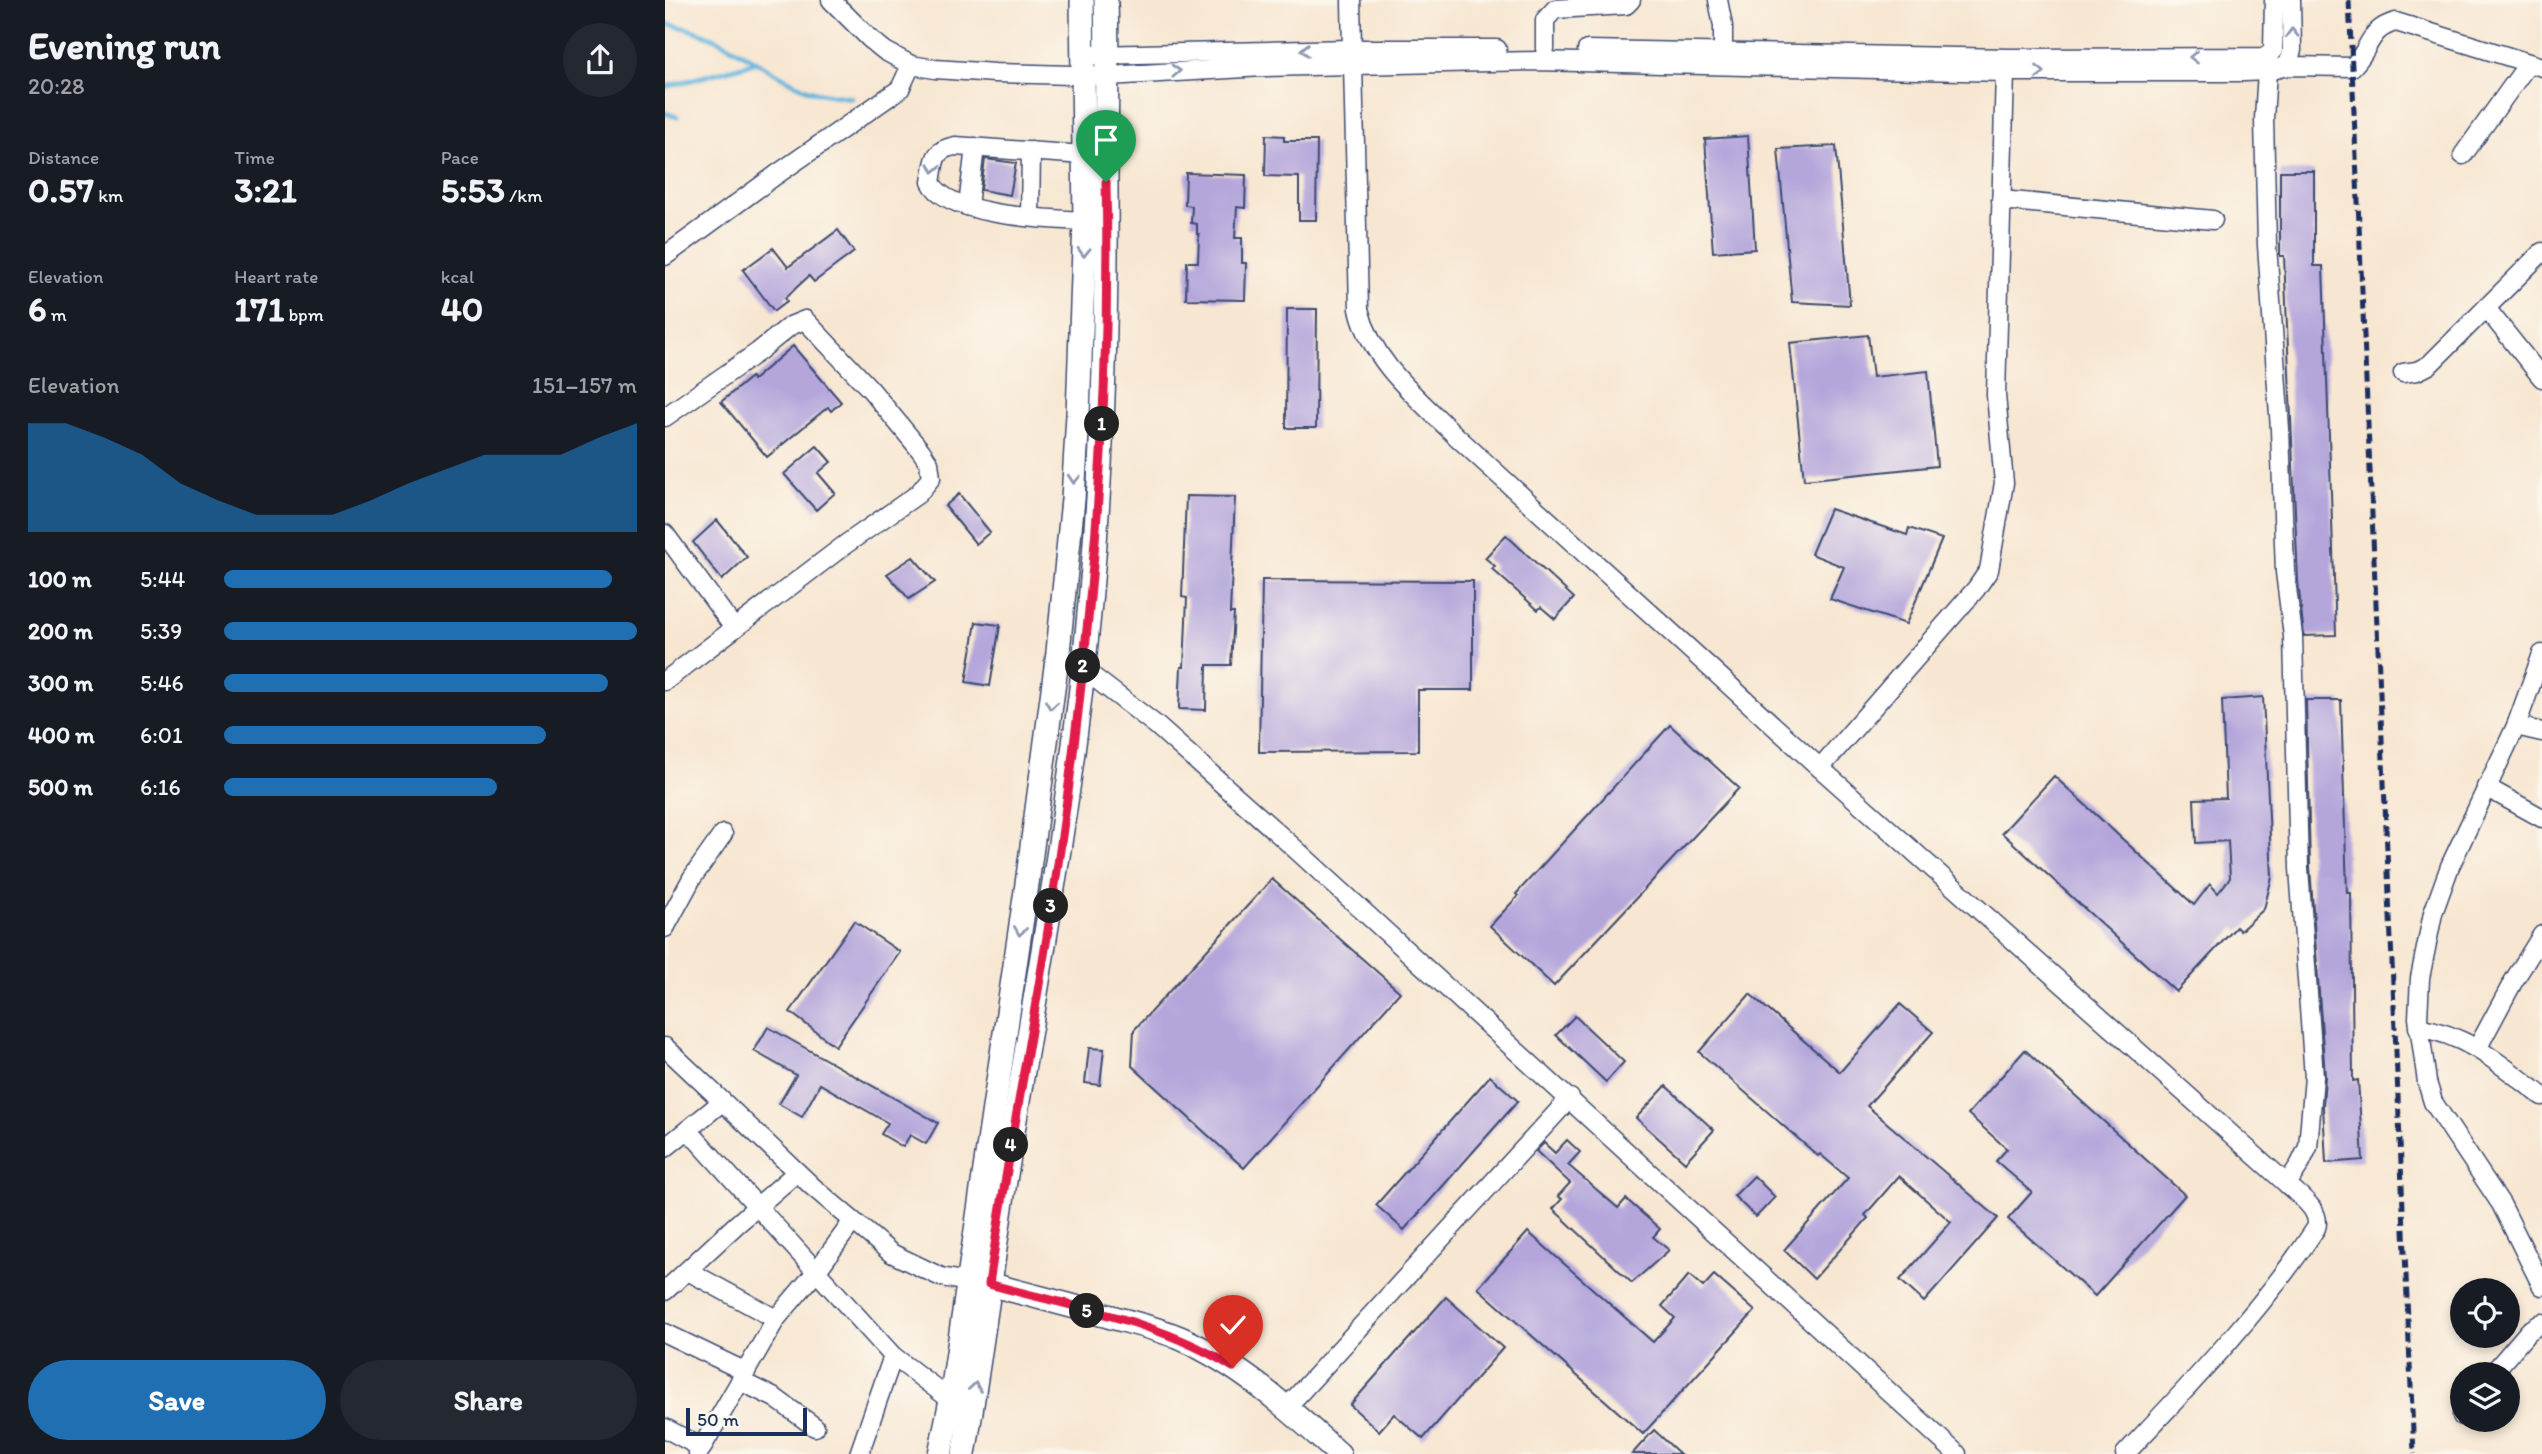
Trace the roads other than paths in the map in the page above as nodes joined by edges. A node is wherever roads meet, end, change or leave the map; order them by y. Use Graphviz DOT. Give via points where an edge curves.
graph roads {
  1 [pos="831,0"];
  2 [pos="1082,0"];
  3 [pos="1106,0"];
  4 [pos="1351,0"];
  5 [pos="1630,0"];
  6 [pos="1718,0"];
  7 [pos="2274,0"];
  8 [pos="2291,0"];
  9 [pos="1545,49"];
  10 [pos="1353,56"];
  11 [pos="1723,58"];
  12 [pos="1084,65"];
  13 [pos="2535,65"];
  14 [pos="2287,66"];
  15 [pos="2267,71"];
  16 [pos="2005,72"];
  17 [pos="906,77"];
  18 [pos="1108,82"];
  19 [pos="975,147"];
  20 [pos="1031,151"];
  21 [pos="1085,155"];
  22 [pos="2463,155"];
  23 [pos="2001,200"];
  24 [pos="968,206"];
  25 [pos="1030,217"];
  26 [pos="2213,220"];
  27 [pos="1085,221"];
  28 [pos="2542,252"];
  29 [pos="665,256"];
  30 [pos="2486,308"];
  31 [pos="2403,373"];
  32 [pos="2542,378"];
  33 [pos="665,417"];
  34 [pos="665,534"];
  35 [pos="734,628"];
  36 [pos="2542,654"];
  37 [pos="1083,669"];
  38 [pos="665,681"];
  39 [pos="2516,726"];
  40 [pos="2542,732"];
  41 [pos="1820,768"];
  42 [pos="2486,787"];
  43 [pos="2542,818"];
  44 [pos="723,834"];
  45 [pos="665,928"];
  46 [pos="2542,935"];
  47 [pos="2418,1027"];
  48 [pos="665,1047"];
  49 [pos="2479,1047"];
  50 [pos="2542,1096"];
  51 [pos="1570,1098"];
  52 [pos="722,1102"];
  53 [pos="688,1130"];
  54 [pos="665,1148"];
  55 [pos="797,1172"];
  56 [pos="2287,1184"];
  57 [pos="759,1206"];
  58 [pos="853,1221"];
  59 [pos="688,1270"];
  60 [pos="816,1272"];
  61 [pos="979,1283"];
  62 [pos="2542,1286"];
  63 [pos="667,1289"];
  64 [pos="776,1319"];
  65 [pos="2542,1323"];
  66 [pos="665,1333"];
  67 [pos="893,1356"];
  68 [pos="2502,1362"];
  69 [pos="743,1376"];
  70 [pos="951,1400"];
  71 [pos="1287,1407"];
  72 [pos="815,1427"];
  73 [pos="665,1428"];
  74 [pos="700,1451"];
  75 [pos="859,1454"];
  76 [pos="940,1454"];
  77 [pos="964,1454"];
  78 [pos="1339,1454"];
  79 [pos="1957,1454"];
  80 [pos="2125,1454"];
  1 -- 17 [label="street"];
  2 -- 12 [label="main road"];
  3 -- 18 [label="main road"];
  4 -- 10 [label="street"];
  5 -- 9 [label="street" via="1626,5 1555,9 1545,20"];
  6 -- 11 [label="street"];
  7 -- 11 [label="street, one-way" via="2273,50 2262,57"];
  14 -- 8 [label="street, one-way" via="2292,50"];
  9 -- 10 [label="street"];
  9 -- 11 [label="street"];
  10 -- 11 [label="street" via="1547,61"];
  10 -- 18 [label="street"];
  10 -- 41 [label="street" via="1359,309 1376,352 1456,436"];
  11 -- 16 [label="street"];
  12 -- 17 [label="street" via="995,73 935,69"];
  12 -- 18 [label="street"];
  12 -- 21 [label="main road"];
  13 -- 14 [label="street" via="2396,22 2378,30 2352,67"];
  13 -- 22 [label="street"];
  14 -- 15 [label="street"];
  16 -- 15 [label="street, one-way"];
  15 -- 56 [label="street" via="2267,245 2284,572 2293,636 2299,868 2314,1077 2308,1147"];
  16 -- 23 [label="street"];
  17 -- 29 [label="street"];
  18 -- 37 [label="main road" via="1101,480"];
  19 -- 20 [label="street"];
  19 -- 24 [label="street"];
  19 -- 24 [label="street, one-way" via="942,148 931,182 941,195"];
  20 -- 21 [label="street"];
  20 -- 25 [label="street"];
  21 -- 27 [label="main road"];
  23 -- 26 [label="street"];
  23 -- 41 [label="street" via="1996,395 2004,483 1989,570"];
  24 -- 25 [label="street"];
  25 -- 27 [label="street"];
  27 -- 61 [label="main road, one-way" via="1072,512"];
  28 -- 30 [label="street"];
  30 -- 31 [label="street" via="2429,365"];
  30 -- 32 [label="street"];
  33 -- 35 [label="street" via="790,326 805,320 871,390 929,463 931,478 925,488"];
  34 -- 35 [label="street"];
  35 -- 38 [label="street"];
  36 -- 39 [label="street"];
  37 -- 51 [label="street" via="1165,734"];
  37 -- 61 [label="main road" via="1047,935"];
  39 -- 40 [label="street"];
  39 -- 42 [label="street"];
  41 -- 56 [label="street"];
  42 -- 43 [label="street"];
  42 -- 47 [label="street" via="2433,913 2420,978"];
  44 -- 45 [label="street"];
  46 -- 49 [label="street"];
  47 -- 49 [label="street" via="2442,1031"];
  47 -- 62 [label="street" via="2434,1102 2501,1204"];
  48 -- 52 [label="street"];
  49 -- 50 [label="street"];
  51 -- 71 [label="street"];
  51 -- 79 [label="street"];
  52 -- 53 [label="street"];
  52 -- 55 [label="street"];
  53 -- 54 [label="street"];
  53 -- 57 [label="street"];
  55 -- 57 [label="street"];
  55 -- 58 [label="street"];
  56 -- 80 [label="street" via="2316,1213 2316,1228 2258,1305"];
  57 -- 59 [label="street"];
  57 -- 60 [label="street"];
  58 -- 60 [label="street"];
  58 -- 61 [label="street" via="900,1258 941,1277"];
  59 -- 63 [label="street"];
  59 -- 64 [label="street"];
  60 -- 64 [label="street"];
  60 -- 67 [label="street"];
  61 -- 70 [label="main road"];
  61 -- 71 [label="main road" via="1181,1338 1233,1367"];
  77 -- 61 [label="main road, one-way"];
  64 -- 69 [label="street"];
  65 -- 68 [label="street"];
  66 -- 69 [label="street"];
  67 -- 70 [label="street"];
  67 -- 75 [label="street"];
  69 -- 72 [label="street"];
  69 -- 74 [label="street"];
  70 -- 76 [label="main road"];
  71 -- 78 [label="main road"];
  73 -- 74 [label="street"];
}
